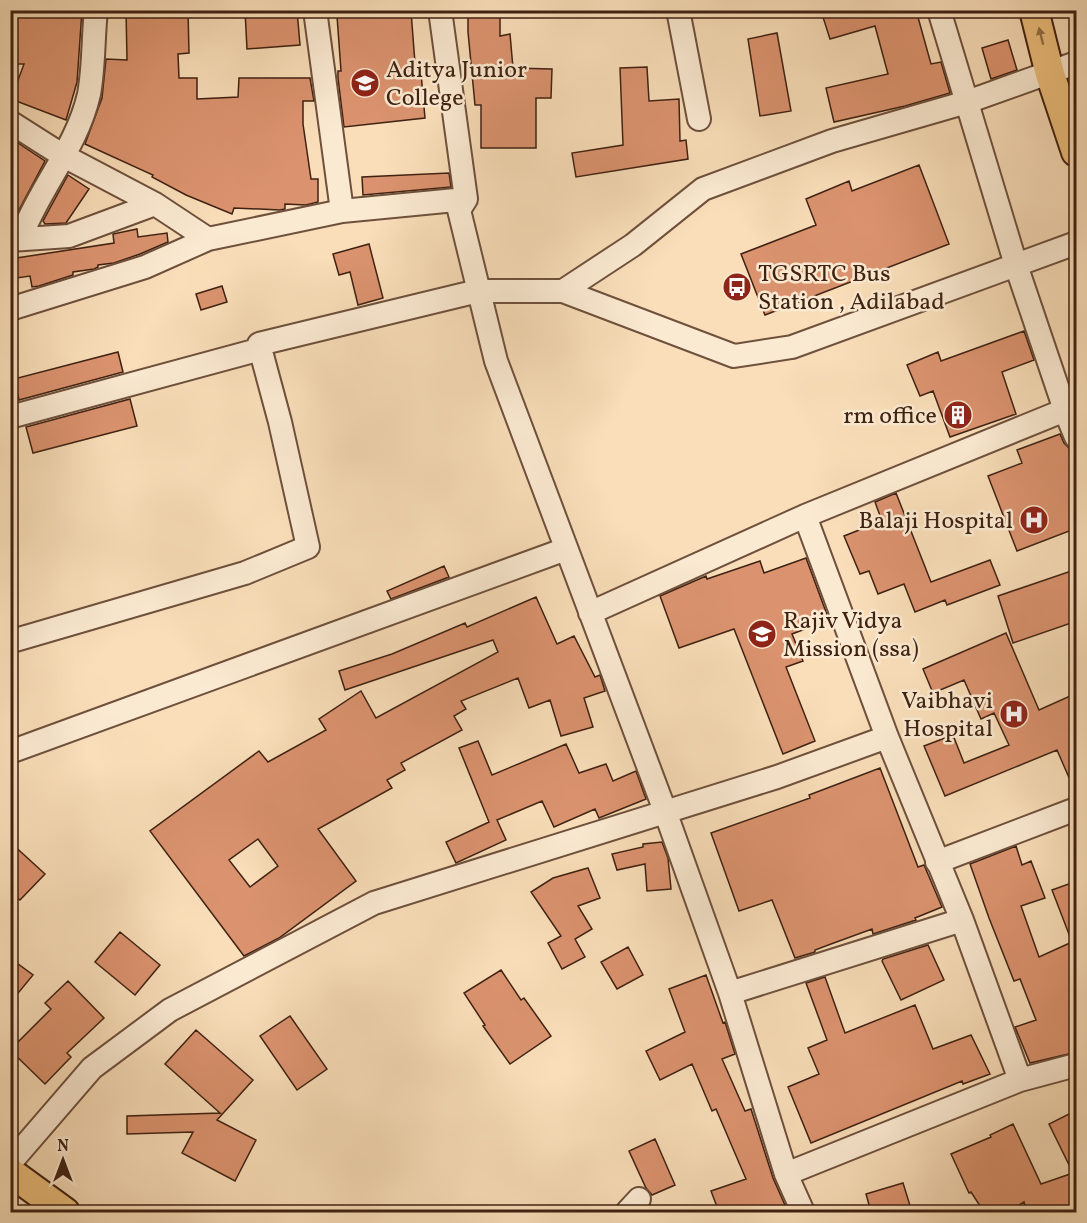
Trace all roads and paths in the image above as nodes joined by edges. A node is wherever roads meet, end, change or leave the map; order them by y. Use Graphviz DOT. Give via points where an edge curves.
graph roads {
  1 [pos="96,10"];
  2 [pos="315,10"];
  3 [pos="440,10"];
  4 [pos="678,10"];
  5 [pos="939,10"];
  6 [pos="1034,10"];
  7 [pos="1077,63"];
  8 [pos="1050,74"];
  9 [pos="967,102"];
  10 [pos="699,119"];
  11 [pos="10,122"];
  12 [pos="1077,152"];
  13 [pos="63,155"];
  14 [pos="466,199"];
  15 [pos="155,204"];
  16 [pos="342,211"];
  17 [pos="10,238"];
  18 [pos="208,239"];
  19 [pos="1077,243"];
  20 [pos="1016,265"];
  21 [pos="478,291"];
  22 [pos="563,291"];
  23 [pos="10,309"];
  24 [pos="261,349"];
  25 [pos="1065,410"];
  26 [pos="10,417"];
  27 [pos="1077,437"];
  28 [pos="805,516"];
  29 [pos="566,549"];
  30 [pos="590,613"];
  31 [pos="10,636"];
  32 [pos="887,737"];
  33 [pos="10,752"];
  34 [pos="1077,809"];
  35 [pos="665,811"];
  36 [pos="937,862"];
  37 [pos="962,920"];
  38 [pos="730,993"];
  39 [pos="1077,1065"];
  40 [pos="1020,1080"];
  41 [pos="786,1174"];
  42 [pos="13,1177"];
  43 [pos="65,1212"];
  44 [pos="803,1212"];
  1 -- 13 [label="street" via="89,93 78,128"];
  2 -- 16 [label="street"];
  3 -- 14 [label="street"];
  4 -- 10 [label="street"];
  5 -- 9 [label="street"];
  8 -- 6 [label="main road, one-way"];
  7 -- 8 [label="street"];
  8 -- 9 [label="street"];
  8 -- 12 [label="main road"];
  9 -- 20 [label="street"];
  9 -- 22 [label="street" via="832,141 704,189 633,245"];
  11 -- 13 [label="street"];
  13 -- 15 [label="street"];
  13 -- 17 [label="street" via="23,232"];
  14 -- 16 [label="street"];
  14 -- 21 [label="street" via="459,210"];
  15 -- 17 [label="street" via="69,236"];
  15 -- 18 [label="street"];
  16 -- 18 [label="street"];
  18 -- 23 [label="street" via="145,267"];
  19 -- 20 [label="street"];
  20 -- 22 [label="street" via="792,347 734,356"];
  20 -- 25 [label="street"];
  21 -- 22 [label="street"];
  21 -- 24 [label="street" via="259,344"];
  21 -- 29 [label="street" via="496,361"];
  24 -- 26 [label="street"];
  24 -- 31 [label="street" via="308,546 246,573 12,641"];
  25 -- 27 [label="street"];
  25 -- 28 [label="street"];
  28 -- 30 [label="street"];
  28 -- 32 [label="street"];
  29 -- 30 [label="street"];
  29 -- 33 [label="street"];
  30 -- 35 [label="street"];
  32 -- 35 [label="street" via="777,777"];
  32 -- 36 [label="street"];
  34 -- 36 [label="street"];
  35 -- 38 [label="street"];
  35 -- 42 [label="street" via="374,903 170,1010 92,1068"];
  36 -- 37 [label="street"];
  37 -- 38 [label="street"];
  37 -- 40 [label="street"];
  38 -- 41 [label="street"];
  39 -- 40 [label="street"];
  40 -- 41 [label="street"];
  41 -- 44 [label="street"];
  42 -- 43 [label="main road"];
}
